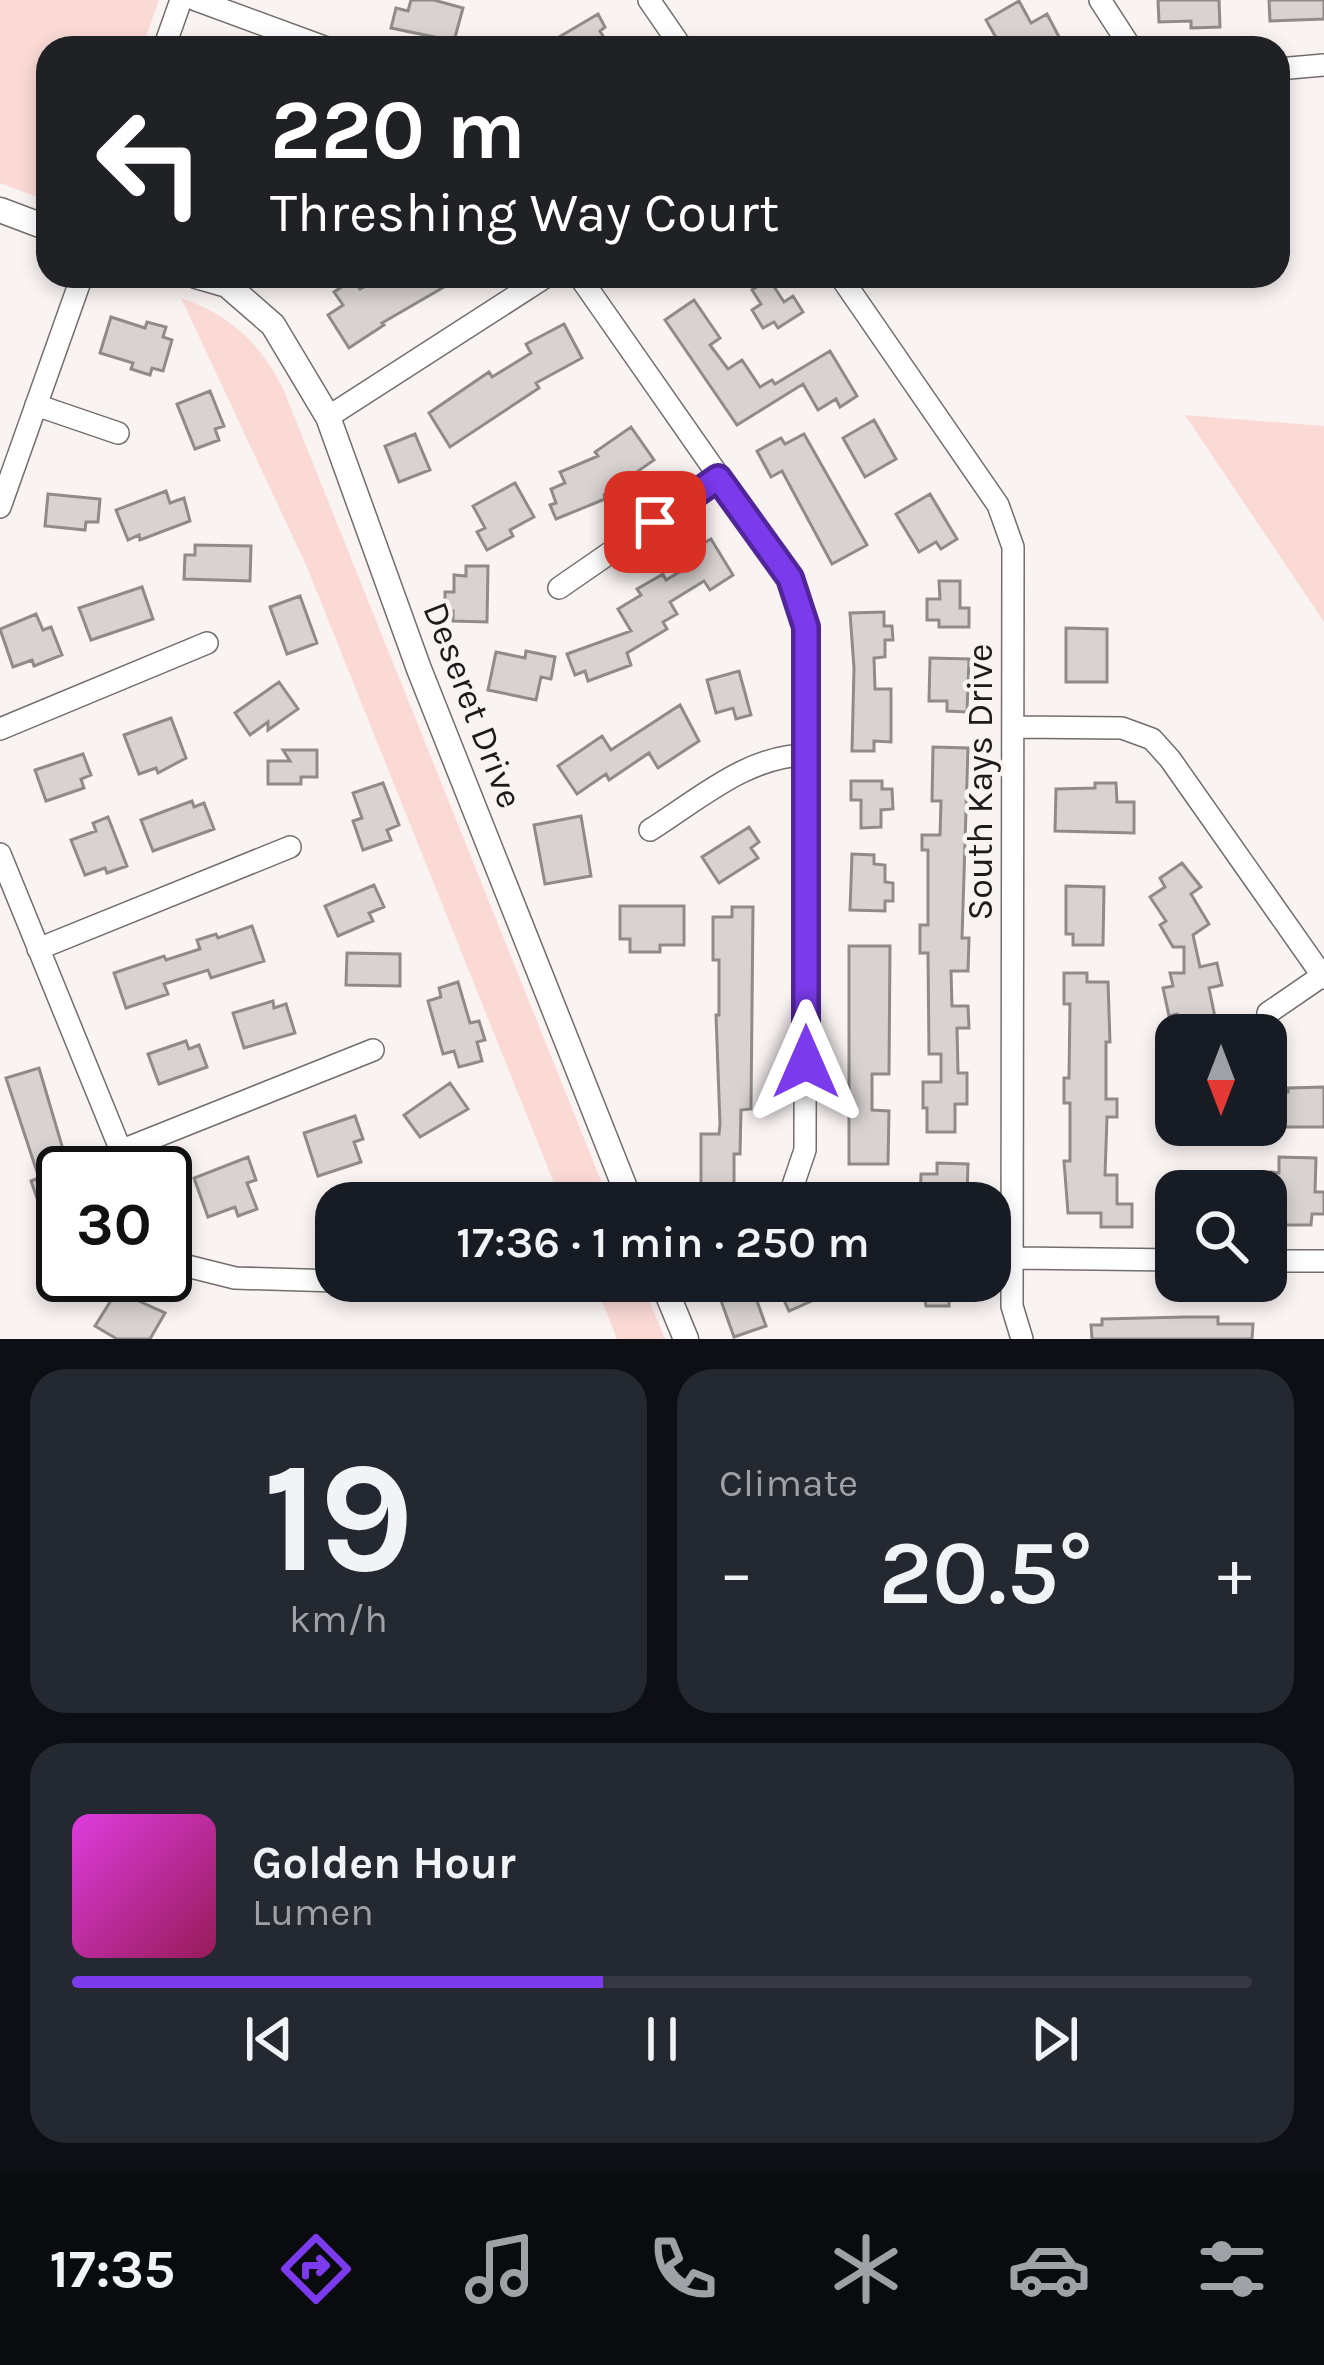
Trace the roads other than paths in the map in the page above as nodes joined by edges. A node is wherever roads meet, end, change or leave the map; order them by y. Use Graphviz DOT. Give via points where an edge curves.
graph roads {
  1 [pos="181,0"];
  2 [pos="196,0"];
  3 [pos="649,0"];
  4 [pos="1100,0"];
  5 [pos="168,36"];
  6 [pos="292,36"];
  7 [pos="674,36"];
  8 [pos="1123,36"];
  9 [pos="1324,65"];
  10 [pos="1290,68"];
  11 [pos="0,210"];
  12 [pos="36,224"];
  13 [pos="78,288"];
  14 [pos="230,288"];
  15 [pos="528,288"];
  16 [pos="587,288"];
  17 [pos="848,288"];
  18 [pos="36,405"];
  19 [pos="328,417"];
  20 [pos="118,433"];
  21 [pos="718,478"];
  22 [pos="0,507"];
  23 [pos="559,588"];
  24 [pos="207,643"];
  25 [pos="1013,727"];
  26 [pos="0,729"];
  27 [pos="807,755"];
  28 [pos="650,830"];
  29 [pos="290,847"];
  30 [pos="0,854"];
  31 [pos="38,949"];
  32 [pos="1323,977"];
  33 [pos="1268,1013"];
  34 [pos="373,1050"];
  35 [pos="119,1146"];
  36 [pos="133,1146"];
  37 [pos="623,1182"];
  38 [pos="794,1182"];
  39 [pos="1012,1258"];
  40 [pos="1155,1260"];
  41 [pos="1287,1261"];
  42 [pos="1324,1261"];
  43 [pos="192,1267"];
  44 [pos="315,1280"];
  45 [pos="671,1302"];
  46 [pos="686,1339"];
  47 [pos="1022,1339"];
  1 -- 5 [label="street"];
  2 -- 6 [label="street"];
  3 -- 7 [label="street"];
  4 -- 8 [label="street"];
  9 -- 10 [label="street"];
  11 -- 12 [label="street"];
  13 -- 18 [label="street"];
  14 -- 19 [label="street, Deseret Drive" via="273,325"];
  15 -- 19 [label="street"];
  16 -- 21 [label="street"];
  17 -- 25 [label="street, South Kays Drive" via="998,505 1013,547"];
  18 -- 20 [label="street"];
  18 -- 22 [label="street"];
  19 -- 37 [label="street, Deseret Drive"];
  21 -- 23 [label="street"];
  21 -- 27 [label="street" via="790,578 801,611"];
  24 -- 26 [label="street"];
  25 -- 32 [label="street" via="1122,728 1152,740"];
  25 -- 39 [label="street, South Kays Drive"];
  27 -- 28 [label="street" via="752,765"];
  27 -- 38 [label="street" via="805,1150"];
  29 -- 31 [label="street"];
  30 -- 31 [label="street"];
  31 -- 35 [label="street"];
  32 -- 33 [label="street"];
  34 -- 36 [label="street"];
  39 -- 40 [label="street"];
  39 -- 47 [label="street, South Kays Drive"];
  41 -- 42 [label="street"];
  43 -- 44 [label="street" via="235,1278"];
  45 -- 46 [label="street"];
}
